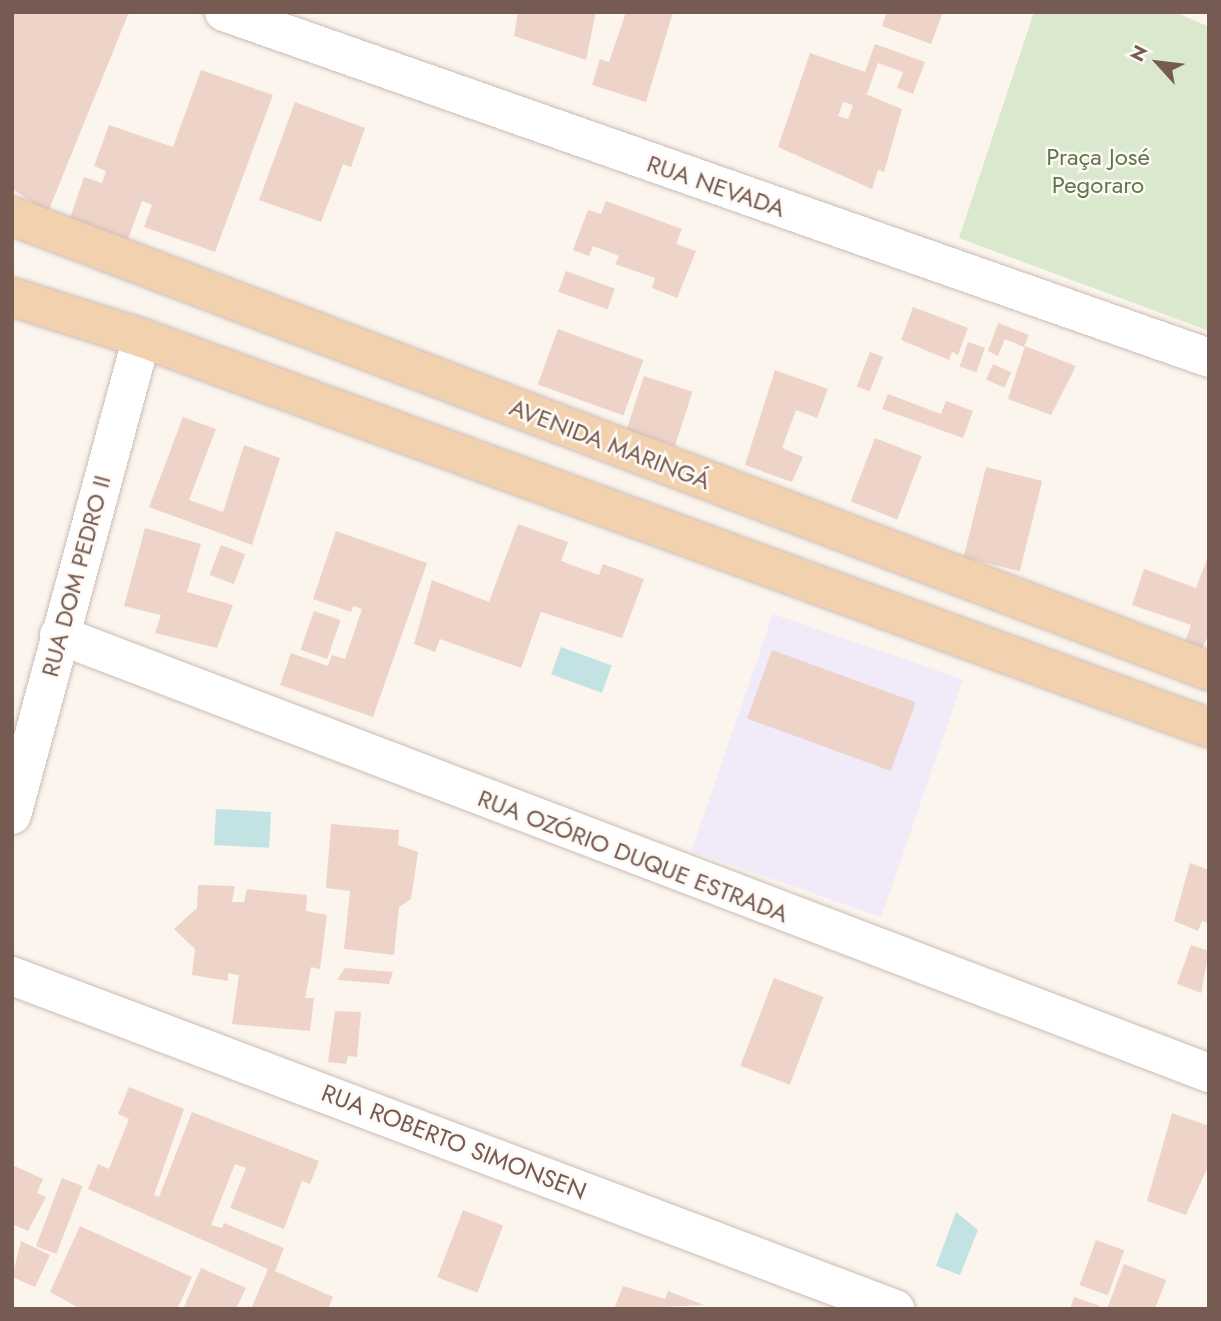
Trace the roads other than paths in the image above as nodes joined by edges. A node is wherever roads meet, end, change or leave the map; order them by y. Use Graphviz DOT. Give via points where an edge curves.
graph roads {
  1 [pos="224,12"];
  2 [pos="12,216"];
  3 [pos="12,297"];
  4 [pos="142,338"];
  5 [pos="1209,358"];
  6 [pos="59,635"];
  7 [pos="1209,671"];
  8 [pos="1209,728"];
  9 [pos="12,815"];
  10 [pos="12,976"];
  11 [pos="1209,1073"];
  12 [pos="895,1309"];
  1 -- 5 [label="street, RUA NEVADA"];
  2 -- 7 [label="main road, AVENIDA MARINGÁ"];
  3 -- 4 [label="main road"];
  4 -- 6 [label="street, RUA DOM PEDRO II"];
  4 -- 8 [label="main road"];
  6 -- 9 [label="street, RUA DOM PEDRO II"];
  6 -- 11 [label="street, RUA OZÓRIO DUQUE ESTRADA"];
  10 -- 12 [label="street, RUA ROBERTO SIMONSEN"];
}
